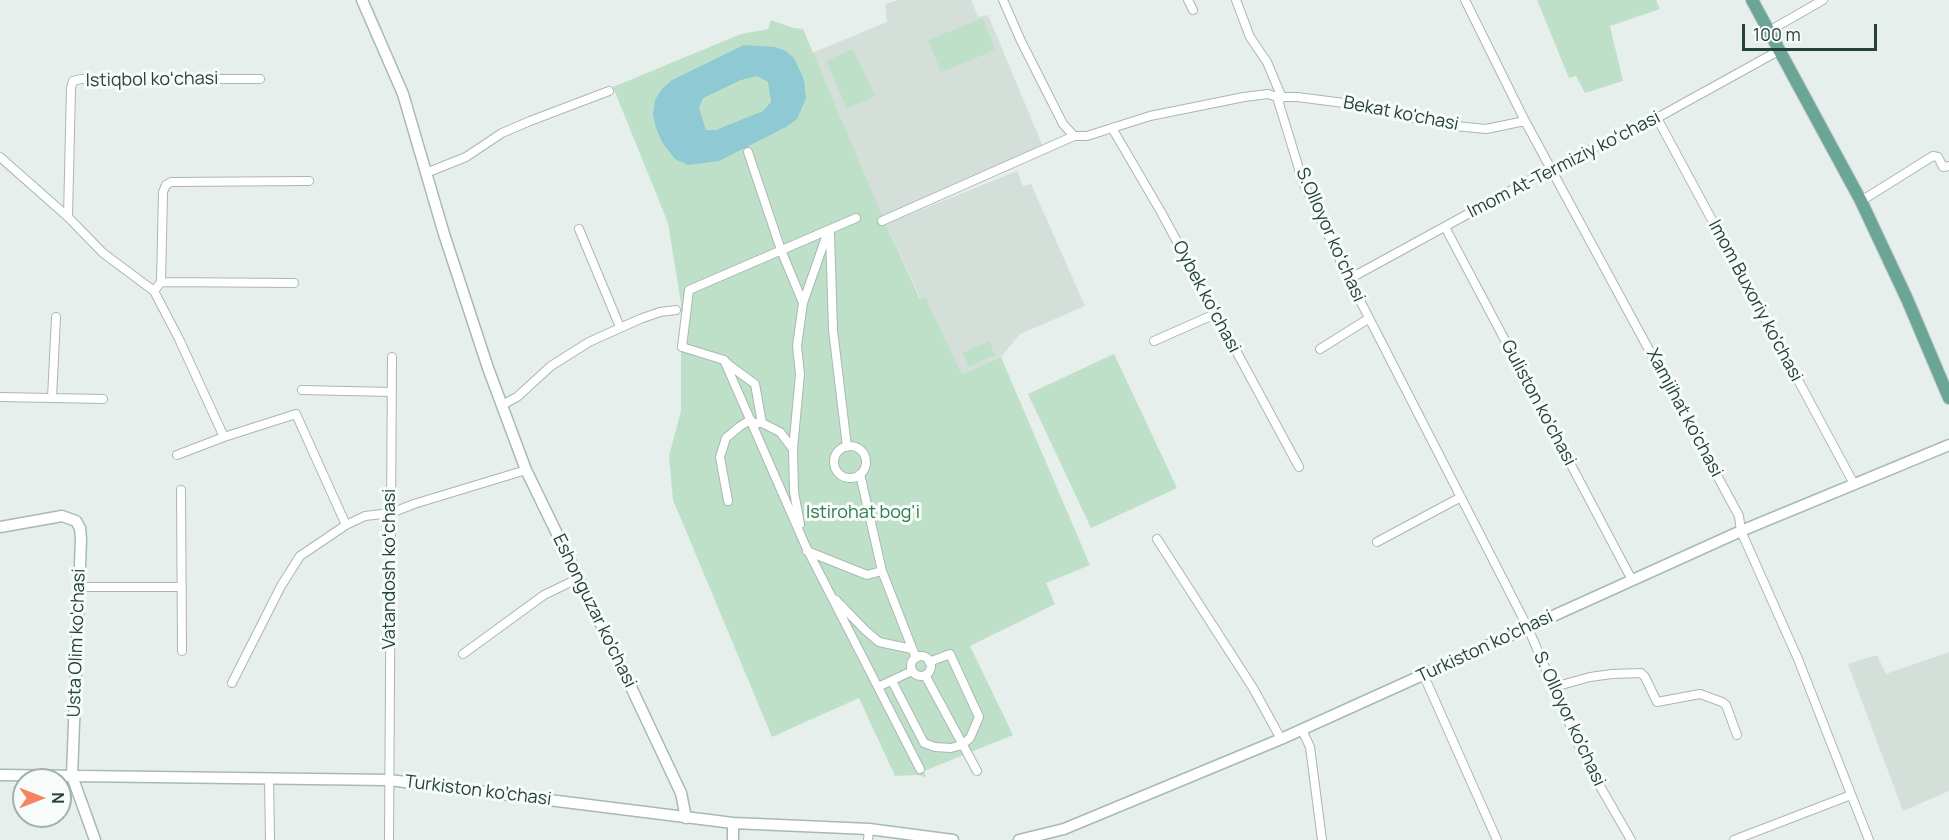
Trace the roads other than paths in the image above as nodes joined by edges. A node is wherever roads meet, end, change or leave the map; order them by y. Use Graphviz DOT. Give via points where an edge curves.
graph roads {
  1 [pos="362,0"];
  2 [pos="1003,0"];
  3 [pos="1188,0"];
  4 [pos="1236,0"];
  5 [pos="1466,0"];
  6 [pos="1752,0"];
  7 [pos="1823,0"];
  8 [pos="1192,10"];
  9 [pos="1769,31"];
  10 [pos="1780,50"];
  11 [pos="260,79"];
  12 [pos="609,92"];
  13 [pos="1280,98"];
  14 [pos="1657,118"];
  15 [pos="1525,121"];
  16 [pos="1112,128"];
  17 [pos="1074,136"];
  18 [pos="748,152"];
  19 [pos="0,157"];
  20 [pos="1949,166"];
  21 [pos="1552,168"];
  22 [pos="426,173"];
  23 [pos="309,181"];
  24 [pos="1861,201"];
  25 [pos="68,218"];
  26 [pos="856,218"];
  27 [pos="882,221"];
  28 [pos="1445,227"];
  29 [pos="579,229"];
  30 [pos="830,233"];
  31 [pos="781,250"];
  32 [pos="1349,279"];
  33 [pos="161,282"];
  34 [pos="294,283"];
  35 [pos="154,291"];
  36 [pos="803,303"];
  37 [pos="676,310"];
  38 [pos="1215,314"];
  39 [pos="56,317"];
  40 [pos="1368,318"];
  41 [pos="620,327"];
  42 [pos="1154,341"];
  43 [pos="1320,349"];
  44 [pos="392,357"];
  45 [pos="724,360"];
  46 [pos="302,390"];
  47 [pos="392,392"];
  48 [pos="0,397"];
  49 [pos="52,398"];
  50 [pos="1949,398"];
  51 [pos="103,399"];
  52 [pos="502,405"];
  53 [pos="750,420"];
  54 [pos="762,423"];
  55 [pos="224,437"];
  56 [pos="1949,445"];
  57 [pos="848,447"];
  58 [pos="793,449"];
  59 [pos="177,455"];
  60 [pos="1299,467"];
  61 [pos="526,470"];
  62 [pos="860,474"];
  63 [pos="1854,484"];
  64 [pos="181,490"];
  65 [pos="1461,497"];
  66 [pos="728,501"];
  67 [pos="391,513"];
  68 [pos="346,525"];
  69 [pos="0,527"];
  70 [pos="1741,531"];
  71 [pos="1157,539"];
  72 [pos="1377,542"];
  73 [pos="805,548"];
  74 [pos="882,571"];
  75 [pos="579,578"];
  76 [pos="1632,580"];
  77 [pos="78,587"];
  78 [pos="182,587"];
  79 [pos="830,594"];
  80 [pos="1528,628"];
  81 [pos="912,649"];
  82 [pos="182,651"];
  83 [pos="463,654"];
  84 [pos="916,658"];
  85 [pos="929,662"];
  86 [pos="912,671"];
  87 [pos="926,675"];
  88 [pos="1424,676"];
  89 [pos="892,681"];
  90 [pos="232,683"];
  91 [pos="878,687"];
  92 [pos="1554,687"];
  93 [pos="1302,730"];
  94 [pos="1737,735"];
  95 [pos="1281,739"];
  96 [pos="962,745"];
  97 [pos="920,769"];
  98 [pos="977,771"];
  99 [pos="72,776"];
  100 [pos="269,778"];
  101 [pos="389,780"];
  102 [pos="1851,795"];
  103 [pos="686,818"];
  104 [pos="733,823"];
  105 [pos="869,835"];
  106 [pos="95,840"];
  107 [pos="270,840"];
  108 [pos="389,840"];
  109 [pos="733,840"];
  110 [pos="953,840"];
  111 [pos="1019,840"];
  112 [pos="1322,840"];
  113 [pos="1497,840"];
  114 [pos="1631,840"];
  115 [pos="1734,840"];
  116 [pos="1869,840"];
  1 -- 22 [label="main road, Eshonguzar ko'chasi" via="403,94"];
  2 -- 17 [label="street" via="1063,124"];
  3 -- 8 [label="street"];
  4 -- 13 [label="street, S.Olloyor koʻchasi"];
  5 -- 15 [label="street, Xamjihat ko'chasi"];
  6 -- 9 [label="main road"];
  7 -- 9 [label="street"];
  9 -- 10 [label="main road"];
  10 -- 14 [label="street, Imom At-Termiziy koʻchasi"];
  10 -- 24 [label="main road"];
  11 -- 25 [label="street, Istiqbol koʻchasi" via="73,81"];
  12 -- 22 [label="street" via="502,133 466,157"];
  13 -- 15 [label="street, Bekat ko'chasi" via="1352,104 1486,129"];
  13 -- 16 [label="street" via="1268,94 1244,97"];
  13 -- 32 [label="street, S.Olloyor koʻchasi" via="1303,182"];
  14 -- 21 [label="street, Imom At-Termiziy koʻchasi"];
  14 -- 63 [label="street, Imom Buxoriy ko'chasi"];
  15 -- 21 [label="street, Xamjihat ko'chasi"];
  16 -- 17 [label="street"];
  16 -- 38 [label="street, Oybek koʻchasi"];
  17 -- 27 [label="street"];
  18 -- 31 [label="street"];
  19 -- 25 [label="street"];
  20 -- 24 [label="street" via="1943,168 1938,157 1933,156"];
  21 -- 28 [label="street, Imom At-Termiziy koʻchasi"];
  21 -- 70 [label="street, Xamjihat ko'chasi" via="1739,516"];
  22 -- 52 [label="main road, Eshonguzar ko'chasi"];
  23 -- 33 [label="street" via="166,185"];
  24 -- 50 [label="main road"];
  25 -- 35 [label="street" via="103,253"];
  26 -- 30 [label="street"];
  28 -- 32 [label="street, Imom At-Termiziy koʻchasi"];
  28 -- 76 [label="street, Guliston ko'chasi"];
  29 -- 41 [label="street"];
  30 -- 31 [label="street"];
  30 -- 36 [label="street"];
  30 -- 57 [label="street" via="833,330"];
  31 -- 36 [label="street"];
  31 -- 45 [label="street" via="689,290 682,347"];
  32 -- 40 [label="street, S.Olloyor koʻchasi"];
  33 -- 34 [label="street"];
  33 -- 35 [label="street"];
  35 -- 55 [label="street"];
  36 -- 58 [label="street" via="797,346 800,374"];
  37 -- 41 [label="street"];
  38 -- 42 [label="street"];
  38 -- 60 [label="street, Oybek koʻchasi"];
  39 -- 49 [label="street"];
  40 -- 43 [label="street"];
  40 -- 65 [label="street, S.Olloyor koʻchasi"];
  41 -- 52 [label="street" via="551,366"];
  44 -- 47 [label="street, Vatandosh koʻchasi"];
  45 -- 53 [label="street"];
  45 -- 54 [label="street" via="755,384"];
  46 -- 47 [label="street"];
  47 -- 67 [label="street, Vatandosh koʻchasi"];
  48 -- 49 [label="street"];
  49 -- 51 [label="street"];
  52 -- 61 [label="main road, Eshonguzar ko'chasi"];
  53 -- 54 [label="street"];
  53 -- 66 [label="street" via="726,438 720,457"];
  53 -- 73 [label="street"];
  54 -- 58 [label="street" via="780,432"];
  55 -- 59 [label="street"];
  55 -- 68 [label="street" via="296,414"];
  56 -- 63 [label="main road, Turkiston ko’chasi"];
  57 -- 62 [label="street" via="861,450 865,456 867,464"];
  57 -- 62 [label="street" via="836,455 836,470 846,479"];
  58 -- 73 [label="street" via="794,492"];
  61 -- 67 [label="street"];
  61 -- 75 [label="main road, Eshonguzar ko'chasi"];
  62 -- 74 [label="street"];
  63 -- 70 [label="main road, Turkiston ko’chasi"];
  64 -- 78 [label="street"];
  65 -- 72 [label="street"];
  65 -- 80 [label="street, S.Olloyor koʻchasi"];
  67 -- 68 [label="street" via="365,516"];
  67 -- 101 [label="street, Vatandosh koʻchasi"];
  68 -- 90 [label="street" via="300,556"];
  69 -- 77 [label="main road, Usta Olim ko'chasi" via="62,516 76,521 81,539"];
  70 -- 76 [label="main road, Turkiston ko’chasi"];
  70 -- 102 [label="street, Xamjihat ko'chasi" via="1798,659"];
  71 -- 95 [label="street" via="1247,678"];
  73 -- 74 [label="street" via="867,575"];
  73 -- 79 [label="street"];
  74 -- 81 [label="street"];
  75 -- 83 [label="street" via="544,595"];
  75 -- 103 [label="main road, Eshonguzar ko'chasi" via="681,794"];
  76 -- 80 [label="main road, Turkiston ko’chasi"];
  77 -- 78 [label="street"];
  77 -- 99 [label="main road, Usta Olim ko'chasi"];
  78 -- 82 [label="street"];
  79 -- 81 [label="street" via="879,642"];
  79 -- 91 [label="street"];
  80 -- 88 [label="main road, Turkiston ko’chasi"];
  80 -- 92 [label="street, S. Olloyor ko'chasi"];
  81 -- 84 [label="street"];
  84 -- 85 [label="street"];
  84 -- 86 [label="street"];
  85 -- 87 [label="street"];
  85 -- 96 [label="street" via="950,654 979,717 970,738"];
  86 -- 87 [label="street"];
  86 -- 89 [label="street"];
  87 -- 96 [label="street"];
  88 -- 93 [label="main road, Turkiston ko’chasi"];
  88 -- 113 [label="street"];
  89 -- 91 [label="street"];
  89 -- 96 [label="street" via="924,743 951,748"];
  91 -- 97 [label="street"];
  92 -- 94 [label="street" via="1590,677 1641,674 1657,702 1700,694 1722,702"];
  92 -- 114 [label="street, S. Olloyor ko'chasi" via="1585,760"];
  93 -- 95 [label="main road, Turkiston ko’chasi"];
  93 -- 112 [label="street" via="1310,747"];
  95 -- 111 [label="main road, Turkiston ko’chasi" via="1064,829"];
  96 -- 98 [label="street"];
  99 -- 100 [label="main road, Turkiston ko’chasi"];
  99 -- 106 [label="main road, Usta Olim ko'chasi"];
  100 -- 101 [label="main road, Turkiston ko’chasi"];
  100 -- 107 [label="street"];
  101 -- 103 [label="main road, Turkiston ko’chasi"];
  101 -- 108 [label="street, Vatandosh koʻchasi"];
  102 -- 115 [label="street"];
  102 -- 116 [label="street, Xamjihat ko'chasi"];
  103 -- 104 [label="main road, Turkiston ko’chasi"];
  104 -- 105 [label="main road, Turkiston ko’chasi"];
  104 -- 109 [label="main road"];
  105 -- 110 [label="main road, Turkiston ko’chasi"];
}
